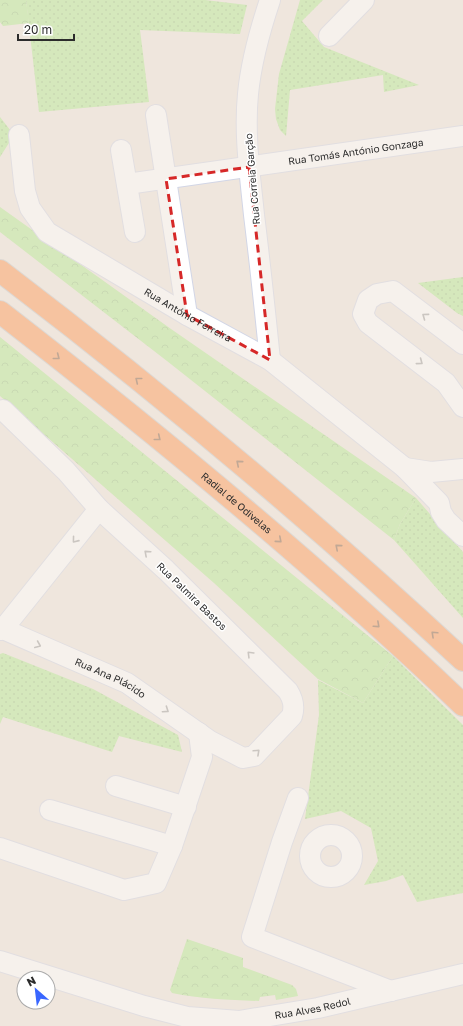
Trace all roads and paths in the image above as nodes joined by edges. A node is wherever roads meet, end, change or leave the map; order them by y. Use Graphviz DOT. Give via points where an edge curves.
graph roads {
  1 [pos="270,0"];
  2 [pos="364,0"];
  3 [pos="329,36"];
  4 [pos="156,115"];
  5 [pos="463,121"];
  6 [pos="19,135"];
  7 [pos="463,136"];
  8 [pos="439,140"];
  9 [pos="122,150"];
  10 [pos="249,167"];
  11 [pos="166,179"];
  12 [pos="127,184"];
  13 [pos="135,232"];
  14 [pos="0,271"];
  15 [pos="0,313"];
  16 [pos="187,315"];
  17 [pos="460,341"];
  18 [pos="270,360"];
  19 [pos="463,406"];
  20 [pos="3,410"];
  21 [pos="405,468"];
  22 [pos="463,469"];
  23 [pos="439,504"];
  24 [pos="99,509"];
  25 [pos="459,531"];
  26 [pos="1,630"];
  27 [pos="463,660"];
  28 [pos="463,705"];
  29 [pos="208,744"];
  30 [pos="116,786"];
  31 [pos="298,798"];
  32 [pos="186,807"];
  33 [pos="50,810"];
  34 [pos="282,842"];
  35 [pos="172,846"];
  36 [pos="0,848"];
  37 [pos="310,851"];
  38 [pos="0,961"];
  39 [pos="463,974"];
  40 [pos="391,991"];
  41 [pos="187,1021"];
  42 [pos="236,1024"];
  1 -- 10 [label="street, Rua Correia Garção" via="253,57 248,94"];
  2 -- 3 [label="street"];
  4 -- 11 [label="street"];
  5 -- 8 [label="street"];
  6 -- 16 [label="street, Rua António Ferreira" via="25,191 30,208 47,232"];
  7 -- 8 [label="street, Rua Tomás António Gonzaga"];
  8 -- 10 [label="street, Rua Tomás António Gonzaga"];
  9 -- 12 [label="street"];
  10 -- 11 [label="street, Rua Tomás António Gonzaga"];
  10 -- 18 [label="street, Rua Correia Garção"];
  11 -- 12 [label="street, Rua Tomás António Gonzaga"];
  11 -- 16 [label="street"];
  12 -- 13 [label="street"];
  27 -- 14 [label="highway, one-way" via="267,486"];
  15 -- 28 [label="highway, Radial de Odivelas, one-way" via="227,495 378,626"];
  16 -- 18 [label="street, Rua António Ferreira"];
  17 -- 19 [label="street, one-way" via="393,292 377,294 368,300 363,314 368,323 446,383"];
  18 -- 21 [label="street, Rua António Ferreira"];
  20 -- 24 [label="street, Rua Palmira Bastos" via="66,471"];
  21 -- 22 [label="street, Rua António Ferreira" via="431,472"];
  21 -- 23 [label="street, Rua António Ferreira"];
  22 -- 23 [label="street" via="447,478 439,494"];
  23 -- 25 [label="street, Rua António Ferreira" via="446,520"];
  24 -- 26 [label="street, Rua Ana Plácido, one-way"];
  29 -- 24 [label="street, Rua Palmira Bastos, one-way" via="243,758 254,756 292,716 293,698 166,570"];
  26 -- 29 [label="street, Rua Ana Plácido, one-way" via="127,683"];
  29 -- 32 [label="street"];
  30 -- 32 [label="street"];
  31 -- 34 [label="street"];
  32 -- 35 [label="street"];
  33 -- 35 [label="street"];
  34 -- 37 [label="street"];
  34 -- 40 [label="street" via="252,937"];
  35 -- 36 [label="street" via="156,883 124,890"];
  38 -- 41 [label="street, Rua Alves Redol"];
  39 -- 40 [label="street, Rua Alves Redol"];
  40 -- 42 [label="street, Rua Alves Redol"];
  41 -- 42 [label="street, Rua Alves Redol"];
}
